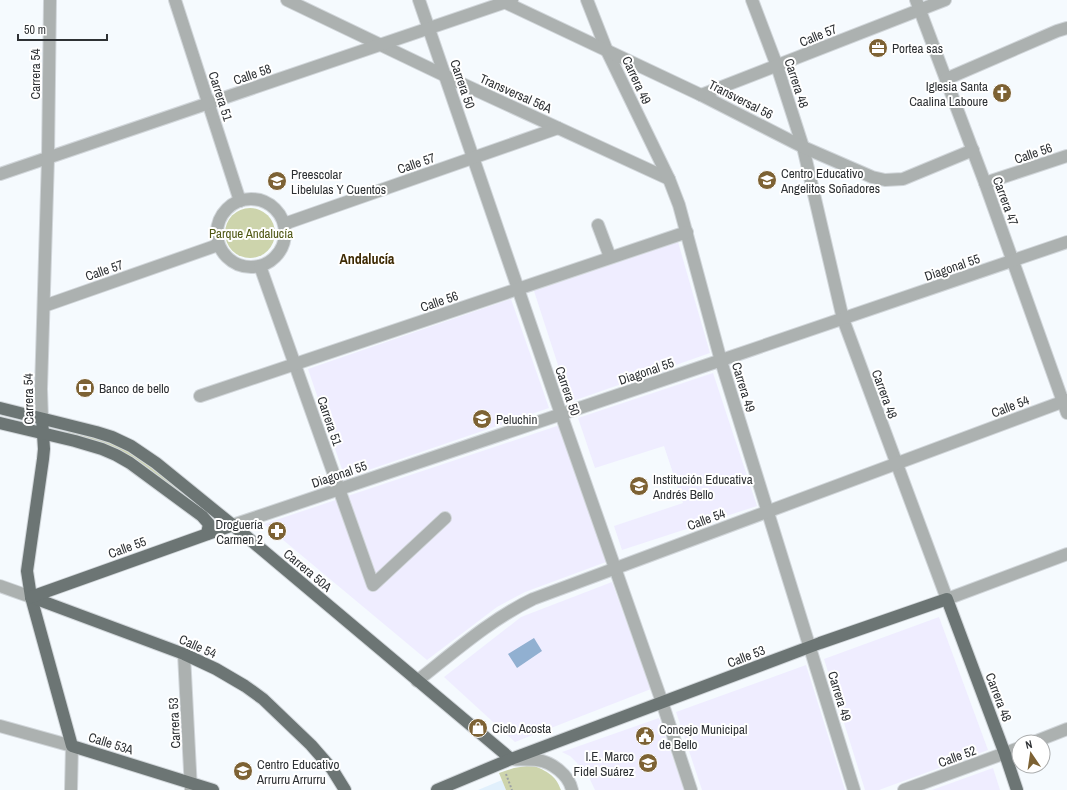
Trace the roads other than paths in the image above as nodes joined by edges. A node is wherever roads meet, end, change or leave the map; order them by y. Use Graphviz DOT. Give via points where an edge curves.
graph roads {
  1 [pos="50,0"];
  2 [pos="175,0"];
  3 [pos="287,0"];
  4 [pos="419,0"];
  5 [pos="587,0"];
  6 [pos="752,0"];
  7 [pos="945,0"];
  8 [pos="506,1"];
  9 [pos="918,5"];
  10 [pos="1067,28"];
  11 [pos="430,29"];
  12 [pos="382,45"];
  13 [pos="607,51"];
  14 [pos="777,66"];
  15 [pos="446,76"];
  16 [pos="946,79"];
  17 [pos="701,95"];
  18 [pos="209,103"];
  19 [pos="558,128"];
  20 [pos="803,147"];
  21 [pos="973,150"];
  22 [pos="1067,156"];
  23 [pos="474,157"];
  24 [pos="48,158"];
  25 [pos="0,174"];
  26 [pos="669,179"];
  27 [pos="985,184"];
  28 [pos="240,201"];
  29 [pos="284,224"];
  30 [pos="598,225"];
  31 [pos="687,232"];
  32 [pos="1067,242"];
  33 [pos="218,245"];
  34 [pos="610,257"];
  35 [pos="1013,261"];
  36 [pos="260,266"];
  37 [pos="518,288"];
  38 [pos="44,306"];
  39 [pos="843,319"];
  40 [pos="721,361"];
  41 [pos="295,364"];
  42 [pos="200,396"];
  43 [pos="1065,400"];
  44 [pos="0,408"];
  45 [pos="1067,413"];
  46 [pos="561,414"];
  47 [pos="42,419"];
  48 [pos="0,423"];
  49 [pos="43,434"];
  50 [pos="896,464"];
  51 [pos="339,489"];
  52 [pos="768,511"];
  53 [pos="445,518"];
  54 [pos="233,525"];
  55 [pos="208,534"];
  56 [pos="1067,554"];
  57 [pos="615,568"];
  58 [pos="0,586"];
  59 [pos="31,596"];
  60 [pos="947,599"];
  61 [pos="810,646"];
  62 [pos="184,654"];
  63 [pos="417,681"];
  64 [pos="662,702"];
  65 [pos="0,726"];
  66 [pos="1067,729"];
  67 [pos="1051,735"];
  68 [pos="72,746"];
  69 [pos="1011,751"];
  70 [pos="1005,754"];
  71 [pos="511,759"];
  72 [pos="191,787"];
  73 [pos="71,790"];
  74 [pos="213,790"];
  75 [pos="345,790"];
  76 [pos="437,790"];
  77 [pos="572,790"];
  78 [pos="691,790"];
  79 [pos="854,790"];
  80 [pos="904,790"];
  81 [pos="1017,790"];
  1 -- 24 [label="street, Carrera 54"];
  2 -- 18 [label="street, Carrera 51"];
  3 -- 12 [label="street, Transversal 56A"];
  4 -- 11 [label="street, Carrera 50"];
  5 -- 13 [label="street, Carrera 49"];
  6 -- 14 [label="street, Carrera 48"];
  7 -- 9 [label="street, Calle 57"];
  8 -- 11 [label="street, Calle 58"];
  8 -- 13 [label="street, Transversal 56"];
  9 -- 14 [label="street, Calle 57"];
  9 -- 16 [label="street, Carrera 47"];
  10 -- 16 [label="street"];
  11 -- 12 [label="street, Calle 58"];
  11 -- 15 [label="street, Carrera 50"];
  12 -- 15 [label="street, Transversal 56A"];
  12 -- 18 [label="street, Calle 58"];
  13 -- 17 [label="street, Transversal 56"];
  13 -- 26 [label="street, Carrera 49"];
  14 -- 17 [label="street, Calle 57"];
  14 -- 20 [label="street, Carrera 48"];
  15 -- 19 [label="street, Transversal 56A"];
  15 -- 23 [label="street, Carrera 50"];
  16 -- 21 [label="street, Carrera 47"];
  17 -- 20 [label="street, Transversal 56"];
  18 -- 24 [label="street, Calle 58"];
  18 -- 28 [label="street, Carrera 51"];
  19 -- 23 [label="street, Calle 57"];
  19 -- 26 [label="street, Transversal 56A"];
  20 -- 21 [label="street, Transversal 56" via="872,177 885,180 903,179"];
  20 -- 39 [label="street, Carrera 48"];
  21 -- 27 [label="street, Carrera 47"];
  22 -- 27 [label="street, Calle 56"];
  23 -- 29 [label="street, Calle 57"];
  23 -- 37 [label="street, Carrera 50"];
  24 -- 25 [label="street, Calle 58"];
  24 -- 38 [label="street, Carrera 54"];
  26 -- 31 [label="street, Carrera 49"];
  27 -- 35 [label="street, Carrera 47"];
  28 -- 29 [label="street" via="251,199 272,206"];
  28 -- 33 [label="street" via="230,206 223,214 216,234"];
  29 -- 36 [label="street" via="285,235 278,255"];
  30 -- 34 [label="street"];
  31 -- 34 [label="street, Calle 56"];
  31 -- 40 [label="street, Carrera 49"];
  32 -- 35 [label="street, Diagonal 55"];
  33 -- 36 [label="street" via="223,254 239,266"];
  33 -- 38 [label="street, Calle 57"];
  34 -- 37 [label="street, Calle 56"];
  35 -- 39 [label="street, Diagonal 55"];
  35 -- 43 [label="street, Carrera 47"];
  36 -- 41 [label="street, Carrera 51"];
  37 -- 41 [label="street, Calle 56"];
  37 -- 46 [label="street, Carrera 50"];
  38 -- 47 [label="street, Carrera 54"];
  39 -- 40 [label="street, Diagonal 55"];
  39 -- 50 [label="street, Carrera 48"];
  40 -- 46 [label="street, Diagonal 55"];
  40 -- 52 [label="street, Carrera 49"];
  41 -- 42 [label="street, Calle 56"];
  41 -- 51 [label="street, Carrera 51"];
  43 -- 45 [label="street, Carrera 47"];
  43 -- 50 [label="street, Calle 54"];
  44 -- 47 [label="main road, Carrera 50A"];
  46 -- 51 [label="street, Diagonal 55"];
  46 -- 57 [label="street, Carrera 50"];
  47 -- 49 [label="main road, Carrera 54"];
  47 -- 54 [label="main road, Carrera 50A" via="96,432 131,446"];
  48 -- 49 [label="main road"];
  49 -- 55 [label="main road" via="102,449 130,463 202,516 209,524"];
  49 -- 59 [label="main road, Carrera 54" via="43,459 27,571"];
  50 -- 52 [label="street, Calle 54"];
  50 -- 60 [label="street, Carrera 48"];
  51 -- 53 [label="street, Carrera 51" via="373,585"];
  51 -- 54 [label="street, Diagonal 55"];
  52 -- 57 [label="street, Calle 54"];
  52 -- 61 [label="street, Carrera 49"];
  54 -- 55 [label="main road, Calle 55"];
  54 -- 63 [label="main road, Carrera 50A"];
  55 -- 59 [label="main road, Calle 55"];
  56 -- 60 [label="street, Calle 53"];
  57 -- 63 [label="street, Calle 54" via="516,607"];
  57 -- 64 [label="street, Carrera 50"];
  58 -- 59 [label="street, Calle 54"];
  59 -- 62 [label="main road, Calle 54"];
  59 -- 68 [label="main road, Carrera 54"];
  60 -- 61 [label="main road, Calle 53"];
  60 -- 70 [label="main road, Carrera 48"];
  61 -- 64 [label="main road, Calle 53"];
  61 -- 79 [label="street, Carrera 49"];
  62 -- 72 [label="street, Carrera 53"];
  62 -- 75 [label="main road, Calle 54" via="231,677 263,699 326,760"];
  63 -- 71 [label="main road, Carrera 50A"];
  64 -- 71 [label="main road, Calle 53"];
  64 -- 78 [label="street, Carrera 50"];
  65 -- 68 [label="street, Calle 53A"];
  66 -- 67 [label="street"];
  68 -- 72 [label="main road, Calle 53A"];
  68 -- 73 [label="street, Carrera 54"];
  69 -- 70 [label="street, Calle 52"];
  70 -- 80 [label="street, Calle 52"];
  70 -- 81 [label="main road, Carrera 48"];
  71 -- 76 [label="main road, Calle 53"];
  71 -- 77 [label="street" via="538,760 550,764 565,774"];
  72 -- 74 [label="main road, Calle 53A"];
}
